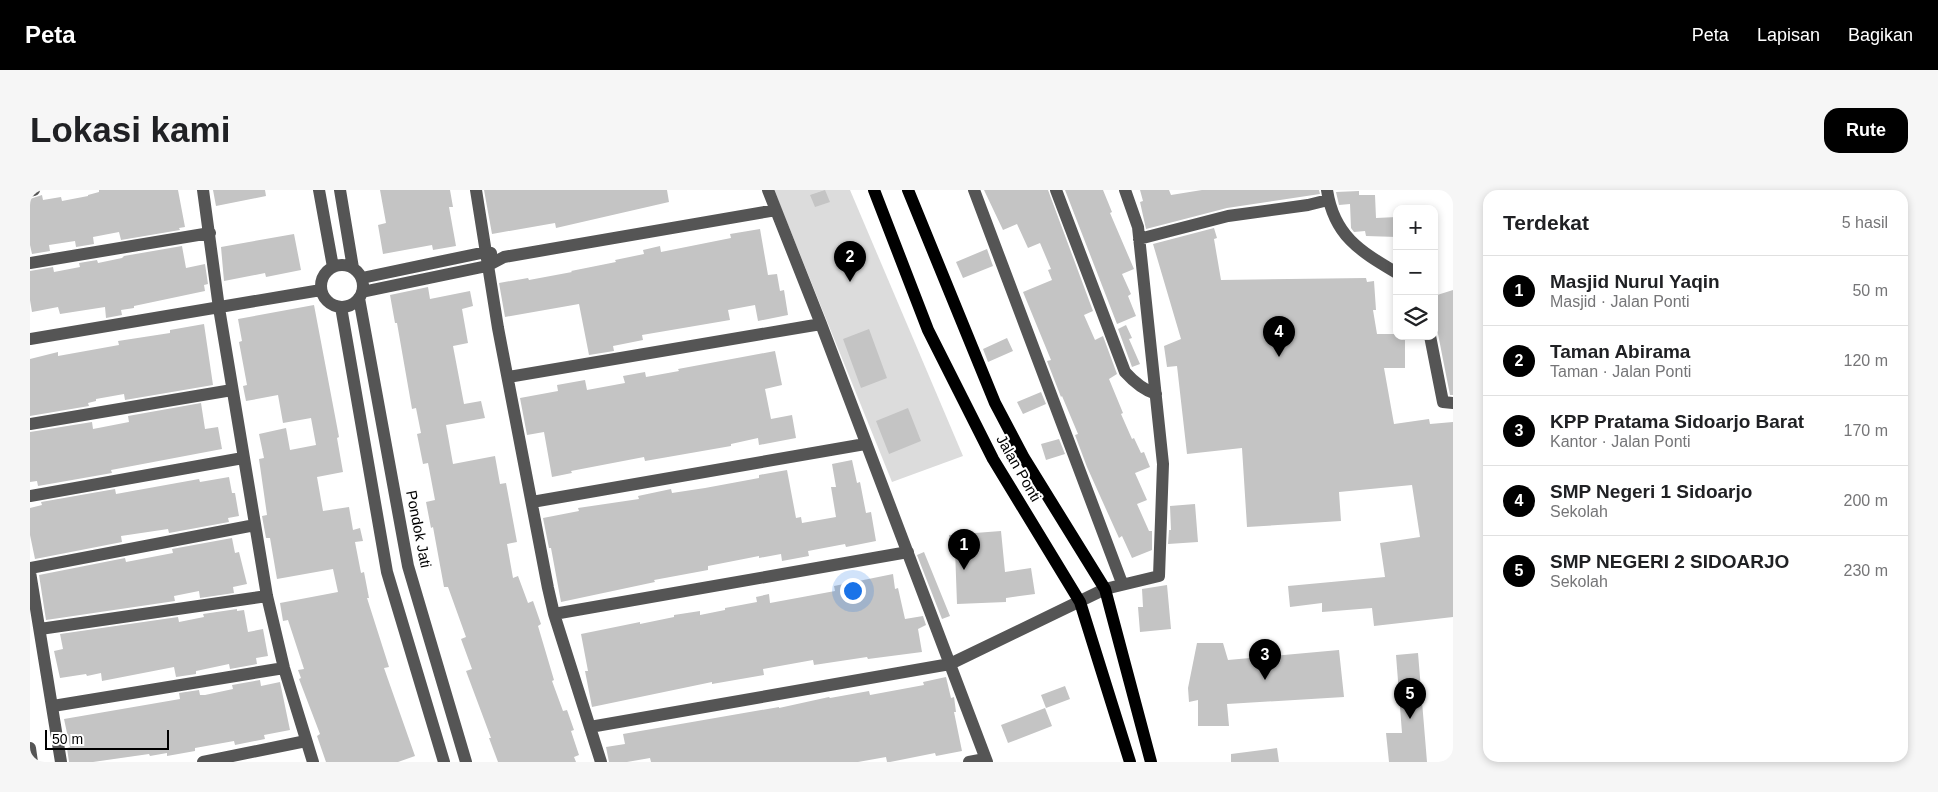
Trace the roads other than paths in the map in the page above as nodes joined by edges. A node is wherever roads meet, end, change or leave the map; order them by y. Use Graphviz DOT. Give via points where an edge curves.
graph roads {
  1 [pos="34,190"];
  2 [pos="203,190"];
  3 [pos="319,190"];
  4 [pos="340,190"];
  5 [pos="476,190"];
  6 [pos="768,190"];
  7 [pos="874,190"];
  8 [pos="908,190"];
  9 [pos="974,190"];
  10 [pos="1056,190"];
  11 [pos="1125,190"];
  12 [pos="30,191"];
  13 [pos="1328,195"];
  14 [pos="776,210"];
  15 [pos="210,233"];
  16 [pos="1139,239"];
  17 [pos="486,252"];
  18 [pos="504,257"];
  19 [pos="30,262"];
  20 [pos="487,266"];
  21 [pos="333,267"];
  22 [pos="353,268"];
  23 [pos="1393,271"];
  24 [pos="362,278"];
  25 [pos="321,290"];
  26 [pos="361,295"];
  27 [pos="341,307"];
  28 [pos="218,308"];
  29 [pos="821,324"];
  30 [pos="30,339"];
  31 [pos="1431,340"];
  32 [pos="508,376"];
  33 [pos="232,390"];
  34 [pos="1156,394"];
  35 [pos="1453,403"];
  36 [pos="30,424"];
  37 [pos="865,444"];
  38 [pos="243,458"];
  39 [pos="30,496"];
  40 [pos="532,502"];
  41 [pos="255,525"];
  42 [pos="908,552"];
  43 [pos="30,570"];
  44 [pos="1122,583"];
  45 [pos="1104,589"];
  46 [pos="267,596"];
  47 [pos="1080,602"];
  48 [pos="554,614"];
  49 [pos="40,628"];
  50 [pos="950,664"];
  51 [pos="284,668"];
  52 [pos="52,706"];
  53 [pos="590,727"];
  54 [pos="306,741"];
  55 [pos="30,748"];
  56 [pos="464,757"];
  57 [pos="443,761"];
  58 [pos="986,761"];
  59 [pos="32,762"];
  60 [pos="61,762"];
  61 [pos="203,762"];
  62 [pos="312,762"];
  63 [pos="601,762"];
  64 [pos="969,762"];
  65 [pos="1130,762"];
  66 [pos="1151,762"];
  1 -- 12 [label="street"];
  2 -- 15 [label="street"];
  3 -- 21 [label="street"];
  4 -- 22 [label="street"];
  5 -- 17 [label="street"];
  6 -- 14 [label="street"];
  7 -- 47 [label="main road, Jalan Ponti" via="932,339 993,459"];
  8 -- 45 [label="main road, Jalan Ponti" via="995,403 1024,458"];
  9 -- 44 [label="street"];
  10 -- 34 [label="street" via="1125,372 1147,392"];
  11 -- 16 [label="street"];
  13 -- 16 [label="street" via="1308,205 1228,216"];
  13 -- 23 [label="street" via="1338,226 1360,251"];
  14 -- 18 [label="street"];
  14 -- 29 [label="street"];
  15 -- 19 [label="street"];
  15 -- 28 [label="street"];
  16 -- 34 [label="street"];
  17 -- 18 [label="street"];
  17 -- 20 [label="street"];
  17 -- 24 [label="street"];
  18 -- 20 [label="street"];
  20 -- 26 [label="street"];
  20 -- 32 [label="street"];
  21 -- 22 [label="street"];
  21 -- 25 [label="street" via="323,276"];
  22 -- 24 [label="street"];
  24 -- 26 [label="street"];
  25 -- 27 [label="street" via="328,301"];
  25 -- 28 [label="street"];
  26 -- 27 [label="street" via="348,306"];
  26 -- 56 [label="street, Pondok Jati" via="408,566"];
  27 -- 57 [label="street" via="387,572"];
  28 -- 30 [label="street"];
  28 -- 33 [label="street"];
  29 -- 32 [label="street"];
  29 -- 37 [label="street"];
  31 -- 35 [label="street" via="1442,402"];
  32 -- 40 [label="street"];
  33 -- 36 [label="street"];
  33 -- 38 [label="street"];
  34 -- 44 [label="street" via="1163,464 1159,576"];
  37 -- 40 [label="street"];
  37 -- 42 [label="street"];
  38 -- 39 [label="street"];
  38 -- 41 [label="street"];
  40 -- 48 [label="street"];
  41 -- 43 [label="street"];
  41 -- 46 [label="street"];
  42 -- 48 [label="street"];
  42 -- 50 [label="street"];
  43 -- 49 [label="street"];
  44 -- 45 [label="street"];
  45 -- 47 [label="street"];
  45 -- 66 [label="main road, Jalan Ponti"];
  46 -- 49 [label="street"];
  46 -- 51 [label="street"];
  47 -- 50 [label="street"];
  47 -- 65 [label="main road, Jalan Ponti"];
  48 -- 53 [label="street"];
  49 -- 52 [label="street"];
  50 -- 53 [label="street"];
  50 -- 58 [label="street"];
  51 -- 52 [label="street"];
  51 -- 54 [label="street"];
  52 -- 60 [label="street"];
  53 -- 63 [label="street"];
  54 -- 61 [label="street"];
  54 -- 62 [label="street"];
  55 -- 59 [label="street"];
  56 -- 57 [label="street"];
  58 -- 64 [label="street"];
}
